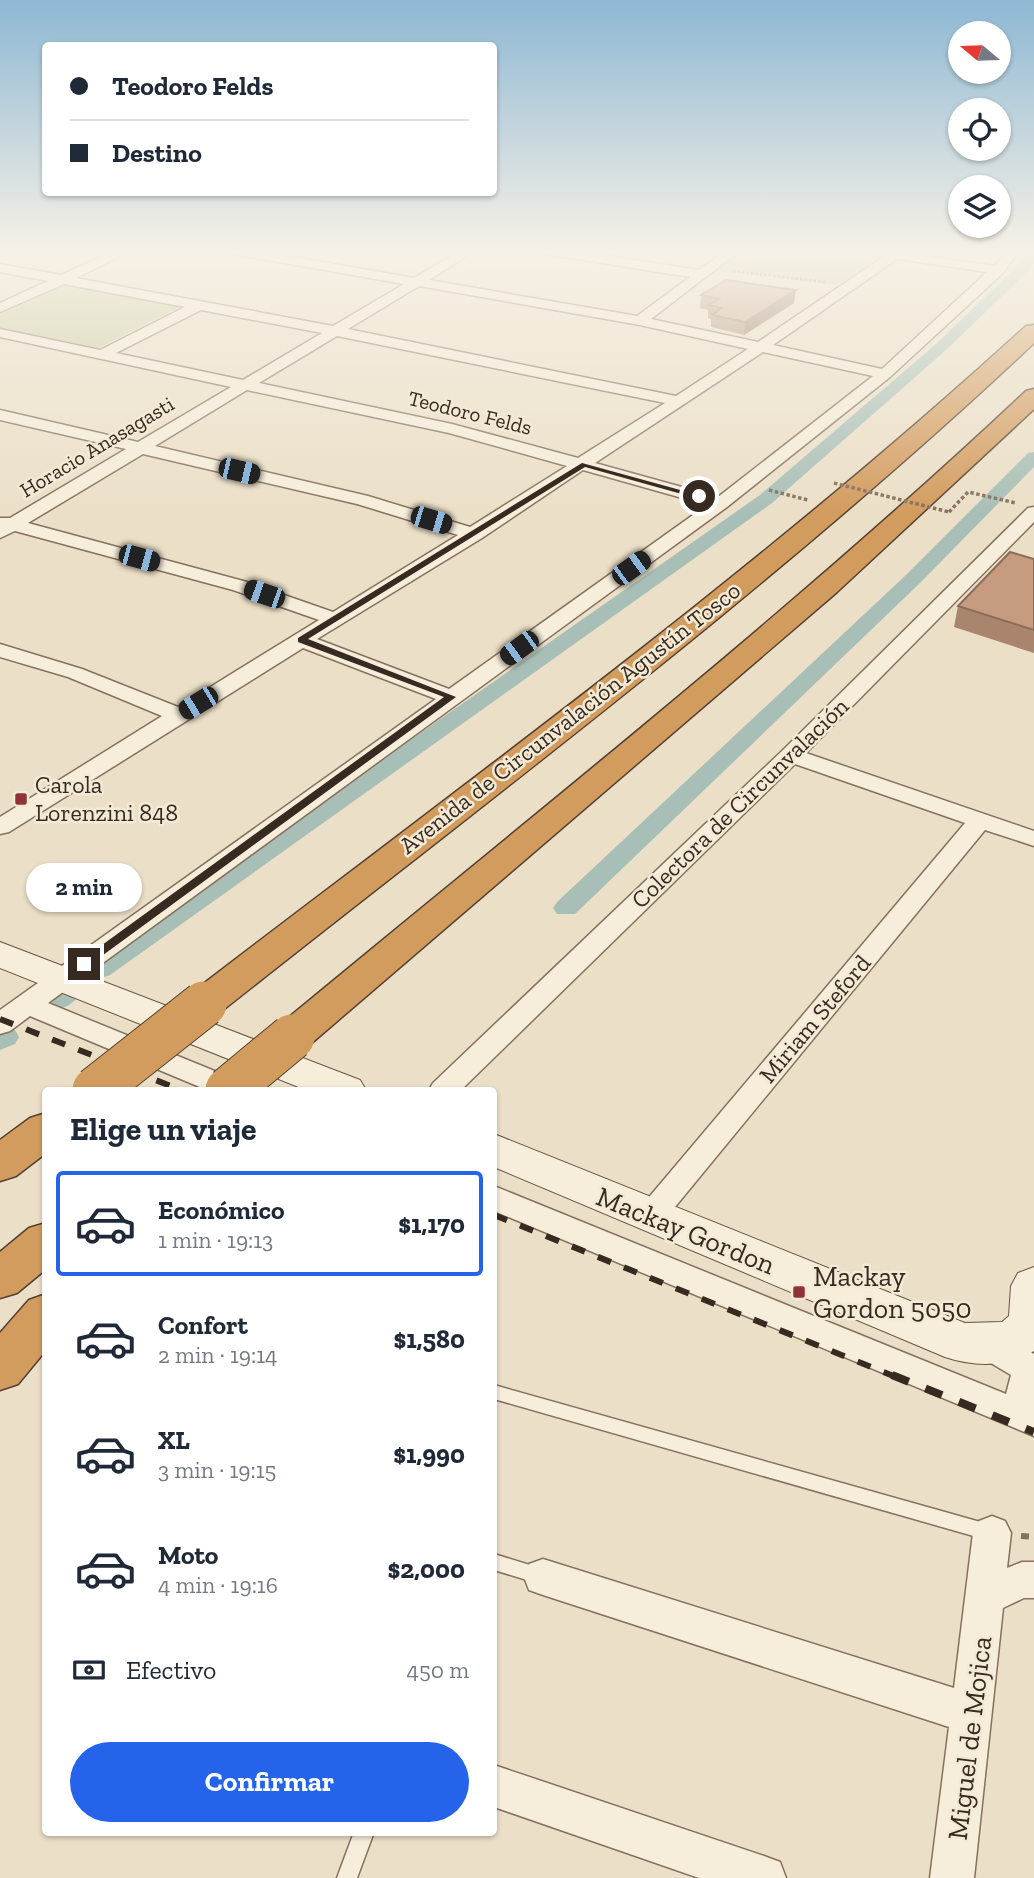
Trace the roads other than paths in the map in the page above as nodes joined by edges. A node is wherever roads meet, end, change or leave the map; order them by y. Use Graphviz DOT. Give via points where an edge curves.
graph roads {
  1 [pos="21,338"];
  2 [pos="135,338"];
  3 [pos="324,338"];
  4 [pos="368,338"];
  5 [pos="716,338"];
  6 [pos="778,338"];
  7 [pos="924,338"];
  8 [pos="1010,338"];
  9 [pos="1027,338"];
  10 [pos="764,348"];
  11 [pos="100,355"];
  12 [pos="885,373"];
  13 [pos="244,386"];
  14 [pos="1032,400"];
  15 [pos="679,401"];
  16 [pos="0,415"];
  17 [pos="937,421"];
  18 [pos="141,448"];
  19 [pos="584,464"];
  20 [pos="721,503"];
  21 [pos="1034,512"];
  22 [pos="4,526"];
  23 [pos="475,534"];
  24 [pos="335,619"];
  25 [pos="302,640"];
  26 [pos="0,650"];
  27 [pos="451,697"];
  28 [pos="178,715"];
  29 [pos="791,755"];
  30 [pos="979,822"];
  31 [pos="0,827"];
  32 [pos="1034,839"];
  33 [pos="0,954"];
  34 [pos="62,979"];
  35 [pos="28,1005"];
  36 [pos="0,1024"];
  37 [pos="304,1042"];
  38 [pos="99,1087"];
  39 [pos="227,1087"];
  40 [pos="233,1087"];
  41 [pos="270,1087"];
  42 [pos="338,1087"];
  43 [pos="446,1087"];
  44 [pos="42,1132"];
  45 [pos="497,1151"];
  46 [pos="0,1164"];
  47 [pos="497,1199"];
  48 [pos="650,1215"];
  49 [pos="42,1244"];
  50 [pos="0,1279"];
  51 [pos="1034,1286"];
  52 [pos="42,1319"];
  53 [pos="991,1346"];
  54 [pos="0,1369"];
  55 [pos="1032,1370"];
  56 [pos="497,1393"];
  57 [pos="1026,1418"];
  58 [pos="992,1533"];
  59 [pos="497,1563"];
  60 [pos="543,1577"];
  61 [pos="1034,1580"];
  62 [pos="985,1597"];
  63 [pos="971,1714"];
  64 [pos="497,1787"];
  65 [pos="363,1836"];
  66 [pos="347,1878"];
  67 [pos="764,1878"];
  68 [pos="952,1878"];
  1 -- 11 [label="street, Teodoro Felds"];
  2 -- 11 [label="street"];
  3 -- 13 [label="street, Horacio Anasagasti"];
  4 -- 15 [label="street"];
  5 -- 10 [label="street"];
  6 -- 10 [label="street"];
  7 -- 12 [label="street"];
  8 -- 17 [label="highway" via="959,385"];
  9 -- 17 [label="highway, Avenida de Circunvalación Agustín Tosco"];
  10 -- 12 [label="street"];
  10 -- 15 [label="street"];
  11 -- 13 [label="street, Teodoro Felds"];
  12 -- 20 [label="street"];
  13 -- 18 [label="street, Horacio Anasagasti"];
  13 -- 19 [label="street, Teodoro Felds" via="426,423"];
  14 -- 37 [label="highway" via="895,527 561,810 513,878"];
  15 -- 19 [label="street"];
  16 -- 18 [label="street"];
  17 -- 38 [label="highway, Avenida de Circunvalación Agustín Tosco, bridge" via="738,587"];
  18 -- 22 [label="street, Horacio Anasagasti"];
  18 -- 23 [label="street" via="362,500"];
  19 -- 20 [label="street, Teodoro Felds"];
  19 -- 23 [label="street"];
  20 -- 27 [label="street"];
  21 -- 29 [label="street, Colectora de Circunvalación"];
  22 -- 24 [label="street" via="240,586"];
  23 -- 24 [label="street"];
  24 -- 25 [label="street"];
  25 -- 27 [label="street"];
  25 -- 28 [label="street"];
  26 -- 28 [label="street" via="75,673"];
  27 -- 34 [label="street"];
  28 -- 31 [label="street"];
  29 -- 30 [label="street"];
  29 -- 43 [label="street, Colectora de Circunvalación"];
  30 -- 32 [label="street"];
  30 -- 48 [label="street, Miriam Steford"];
  33 -- 34 [label="main road"];
  34 -- 35 [label="street"];
  34 -- 42 [label="main road"];
  35 -- 36 [label="street"];
  35 -- 39 [label="street"];
  37 -- 40 [label="highway, bridge"];
  37 -- 41 [label="highway"];
  44 -- 46 [label="highway"];
  45 -- 48 [label="main road, Mackay Gordon"];
  47 -- 57 [label="street"];
  48 -- 53 [label="main road, Mackay Gordon" via="962,1343"];
  49 -- 50 [label="highway"];
  51 -- 53 [label="main road" via="1031,1320 1015,1338"];
  52 -- 54 [label="highway"];
  53 -- 55 [label="street, Mackay Gordon"];
  55 -- 57 [label="street"];
  56 -- 58 [label="lane"];
  58 -- 62 [label="street, Miguel de Mojica"];
  59 -- 60 [label="lane"];
  60 -- 63 [label="street"];
  61 -- 62 [label="street" via="1022,1580"];
  62 -- 63 [label="street, Miguel de Mojica"];
  63 -- 68 [label="street, Miguel de Mojica"];
  64 -- 67 [label="street"];
  65 -- 66 [label="lane"];
}
